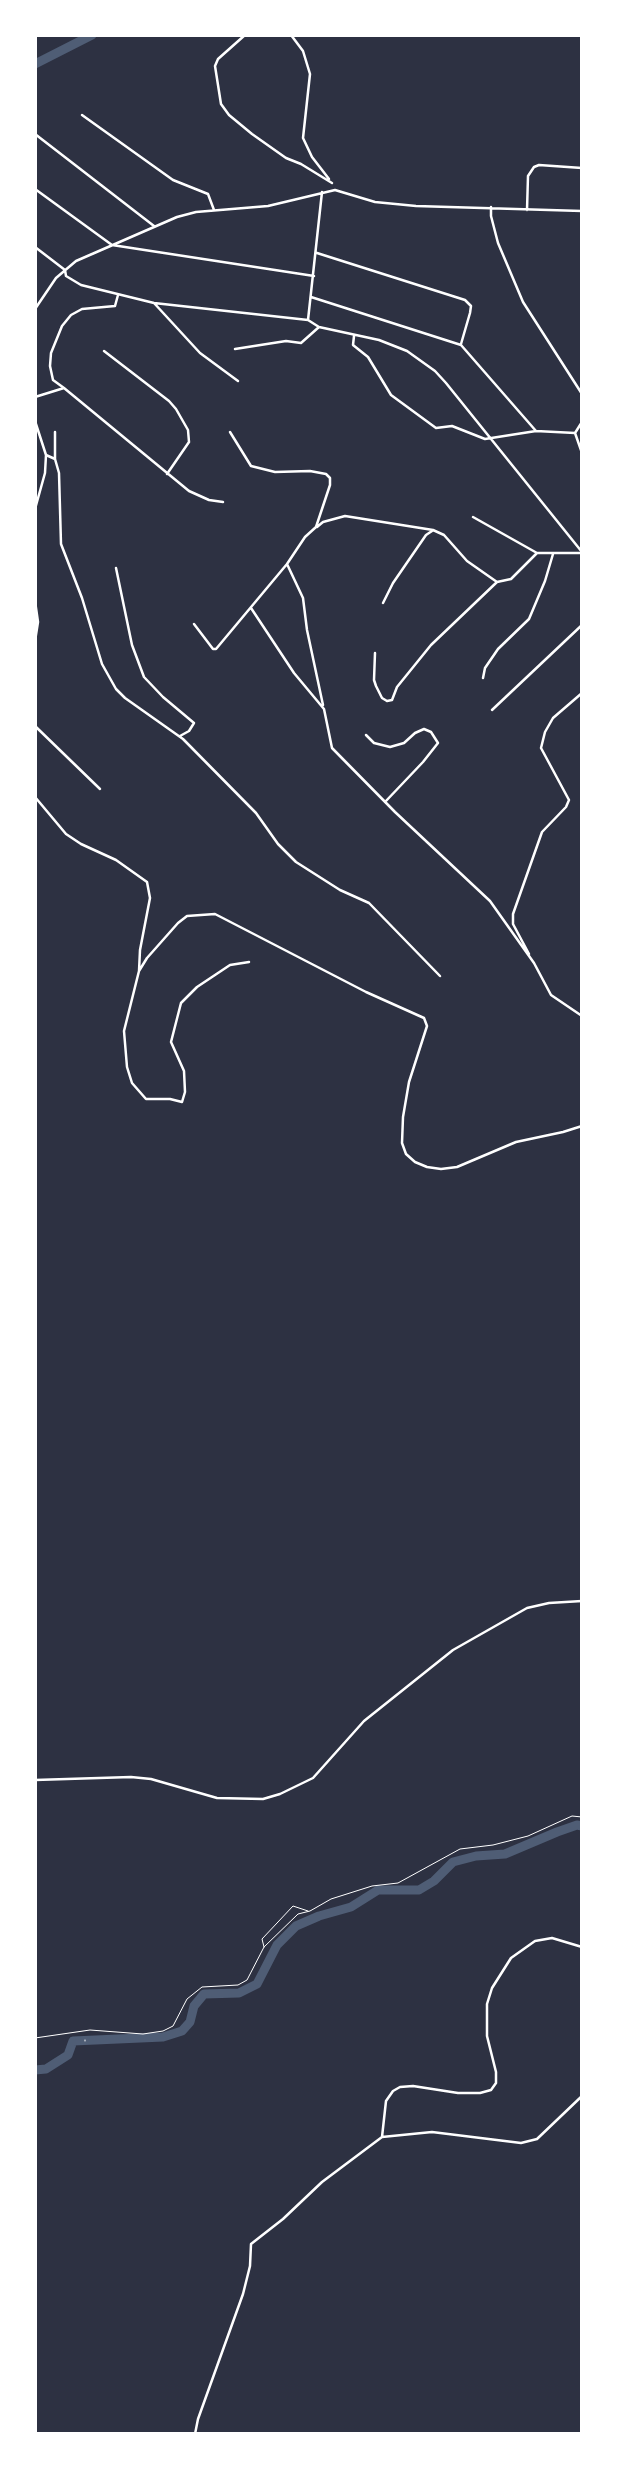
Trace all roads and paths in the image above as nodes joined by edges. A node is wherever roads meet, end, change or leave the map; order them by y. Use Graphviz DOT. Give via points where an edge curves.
graph roads {
  1 [pos="244,35"];
  2 [pos="291,35"];
  3 [pos="82,115"];
  4 [pos="35,134"];
  5 [pos="582,168"];
  6 [pos="332,183"];
  7 [pos="35,190"];
  8 [pos="335,190"];
  9 [pos="322,192"];
  10 [pos="491,207"];
  11 [pos="214,210"];
  12 [pos="527,210"];
  13 [pos="582,211"];
  14 [pos="155,226"];
  15 [pos="112,245"];
  16 [pos="35,247"];
  17 [pos="317,253"];
  18 [pos="65,270"];
  19 [pos="314,276"];
  20 [pos="118,295"];
  21 [pos="311,297"];
  22 [pos="155,303"];
  23 [pos="35,309"];
  24 [pos="308,320"];
  25 [pos="319,327"];
  26 [pos="354,336"];
  27 [pos="461,345"];
  28 [pos="235,349"];
  29 [pos="104,351"];
  30 [pos="238,381"];
  31 [pos="64,388"];
  32 [pos="582,394"];
  33 [pos="35,397"];
  34 [pos="35,421"];
  35 [pos="582,422"];
  36 [pos="536,431"];
  37 [pos="55,432"];
  38 [pos="230,432"];
  39 [pos="575,433"];
  40 [pos="492,438"];
  41 [pos="582,453"];
  42 [pos="46,455"];
  43 [pos="54,459"];
  44 [pos="167,474"];
  45 [pos="223,502"];
  46 [pos="35,509"];
  47 [pos="473,517"];
  48 [pos="316,527"];
  49 [pos="433,530"];
  50 [pos="537,553"];
  51 [pos="582,553"];
  52 [pos="553,554"];
  53 [pos="287,564"];
  54 [pos="116,568"];
  55 [pos="497,582"];
  56 [pos="35,601"];
  57 [pos="383,603"];
  58 [pos="251,608"];
  59 [pos="194,624"];
  60 [pos="582,625"];
  61 [pos="35,641"];
  62 [pos="375,653"];
  63 [pos="483,678"];
  64 [pos="582,693"];
  65 [pos="324,709"];
  66 [pos="492,710"];
  67 [pos="35,726"];
  68 [pos="366,735"];
  69 [pos="180,736"];
  70 [pos="100,789"];
  71 [pos="35,797"];
  72 [pos="385,802"];
  73 [pos="249,962"];
  74 [pos="534,963"];
  75 [pos="139,971"];
  76 [pos="440,976"];
  77 [pos="582,1016"];
  78 [pos="582,1126"];
  79 [pos="582,1601"];
  80 [pos="35,1780"];
  81 [pos="582,1817"];
  82 [pos="310,1911"];
  83 [pos="264,1947"];
  84 [pos="582,1947"];
  85 [pos="35,2038"];
  86 [pos="582,2096"];
  87 [pos="382,2137"];
  88 [pos="195,2434"];
  1 -- 6 [label="street" via="215,66 221,104 252,134"];
  2 -- 6 [label="street" via="303,51 310,74 303,138"];
  3 -- 11 [label="street" via="173,180 208,194"];
  4 -- 14 [label="street"];
  5 -- 12 [label="street" via="534,167 528,176"];
  6 -- 8 [label="street"];
  7 -- 15 [label="street"];
  8 -- 9 [label="street"];
  8 -- 10 [label="street" via="375,202"];
  9 -- 11 [label="street" via="268,206"];
  9 -- 17 [label="street"];
  10 -- 12 [label="street"];
  10 -- 32 [label="street" via="498,243 523,302"];
  11 -- 14 [label="street"];
  12 -- 13 [label="street"];
  14 -- 15 [label="street"];
  15 -- 18 [label="street"];
  15 -- 19 [label="street"];
  16 -- 18 [label="street"];
  17 -- 19 [label="street"];
  17 -- 27 [label="street" via="465,300 471,306"];
  18 -- 20 [label="street" via="66,276 81,285"];
  18 -- 23 [label="street"];
  19 -- 21 [label="street"];
  20 -- 22 [label="street"];
  20 -- 31 [label="street" via="115,306 82,309 62,326 50,366 53,380"];
  21 -- 24 [label="street"];
  21 -- 27 [label="street"];
  22 -- 24 [label="street"];
  22 -- 30 [label="street" via="200,353"];
  24 -- 25 [label="street"];
  25 -- 26 [label="street"];
  25 -- 28 [label="street" via="301,343"];
  26 -- 40 [label="street" via="393,344 421,360"];
  26 -- 40 [label="street" via="353,345 368,357 391,395 431,425"];
  27 -- 36 [label="street"];
  29 -- 44 [label="street" via="169,401 188,430 189,442"];
  31 -- 33 [label="street"];
  31 -- 44 [label="street"];
  34 -- 42 [label="street"];
  35 -- 39 [label="street"];
  36 -- 39 [label="street"];
  36 -- 40 [label="street"];
  37 -- 43 [label="street"];
  38 -- 48 [label="street" via="251,466 275,472 310,471 330,478"];
  39 -- 41 [label="street"];
  40 -- 51 [label="street"];
  42 -- 43 [label="street"];
  42 -- 46 [label="street"];
  43 -- 69 [label="street" via="59,474 61,544 102,664 125,698"];
  44 -- 45 [label="street" via="198,496"];
  47 -- 50 [label="street"];
  48 -- 49 [label="street" via="345,516"];
  48 -- 53 [label="street"];
  49 -- 55 [label="street"];
  49 -- 57 [label="street"];
  50 -- 52 [label="street"];
  50 -- 55 [label="street" via="511,579"];
  51 -- 52 [label="street"];
  52 -- 63 [label="street" via="529,619 498,649"];
  53 -- 58 [label="street"];
  53 -- 65 [label="street" via="303,598"];
  54 -- 69 [label="street" via="132,645 144,677 194,723"];
  55 -- 62 [label="street" via="431,645 392,700 382,698 376,686"];
  56 -- 61 [label="street"];
  58 -- 59 [label="street" via="216,649"];
  58 -- 65 [label="street"];
  60 -- 66 [label="street"];
  64 -- 74 [label="street" via="553,718 541,748 569,800 542,832 513,914 513,924"];
  65 -- 72 [label="street" via="332,748"];
  67 -- 70 [label="street"];
  68 -- 72 [label="street" via="374,743 390,747 424,729 438,743"];
  69 -- 76 [label="street" via="257,813 296,862 369,903"];
  71 -- 75 [label="street" via="66,834 147,882 150,898"];
  72 -- 74 [label="street" via="490,901"];
  73 -- 75 [label="street" via="230,965 181,1003 171,1042 184,1071 182,1102 146,1099 132,1083 124,1031"];
  74 -- 77 [label="street" via="551,995"];
  75 -- 78 [label="street" via="187,916 215,914 424,1018 427,1027 407,1094 402,1143 415,1162 427,1167 457,1167 516,1142"];
  79 -- 80 [label="street" via="527,1608 453,1650 368,1718 313,1777 279,1794 252,1800 218,1798 131,1777"];
  81 -- 82 [label="path" via="572,1816 528,1836 460,1849 398,1883 331,1899"];
  82 -- 83 [label="path" via="298,1914"];
  82 -- 83 [label="path" via="293,1906 262,1939"];
  83 -- 85 [label="path" via="247,1980 238,1985 202,1987 187,1999 173,2026 163,2031 90,2030"];
  84 -- 87 [label="street" via="552,1938 535,1941 511,1958 486,2004 487,2036 496,2072 491,2090 458,2093 400,2087 386,2101"];
  86 -- 87 [label="street" via="537,2138 522,2143 432,2132"];
  87 -- 88 [label="street" via="345,2162 251,2245 243,2294"];
}
